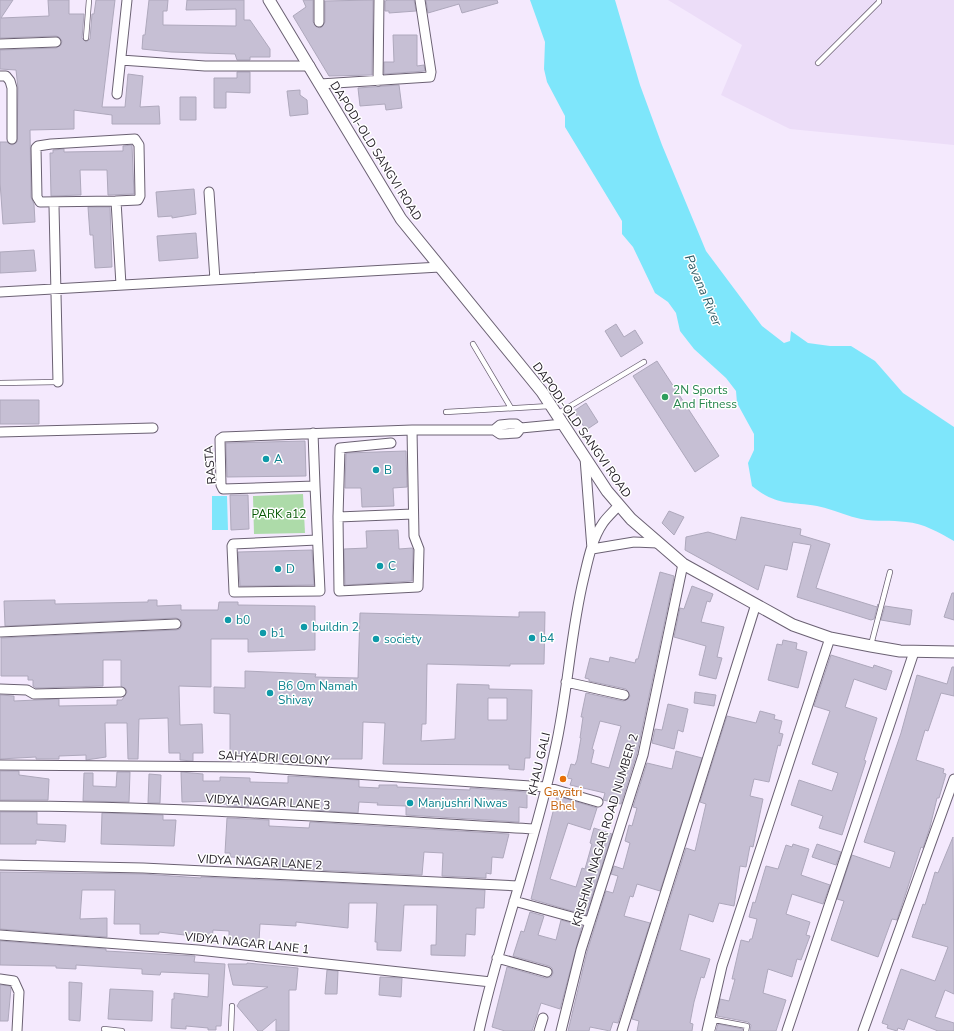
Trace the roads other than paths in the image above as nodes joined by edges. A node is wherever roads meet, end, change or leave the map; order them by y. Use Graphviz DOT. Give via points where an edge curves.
graph roads {
  1 [pos="89,0"];
  2 [pos="127,0"];
  3 [pos="269,0"];
  4 [pos="319,0"];
  5 [pos="379,0"];
  6 [pos="420,0"];
  7 [pos="879,0"];
  8 [pos="319,22"];
  9 [pos="86,38"];
  10 [pos="56,42"];
  11 [pos="0,44"];
  12 [pos="121,60"];
  13 [pos="818,63"];
  14 [pos="310,66"];
  15 [pos="0,76"];
  16 [pos="378,81"];
  17 [pos="320,84"];
  18 [pos="117,94"];
  19 [pos="12,139"];
  20 [pos="209,192"];
  21 [pos="116,201"];
  22 [pos="54,206"];
  23 [pos="440,267"];
  24 [pos="214,280"];
  25 [pos="121,285"];
  26 [pos="57,288"];
  27 [pos="0,292"];
  28 [pos="473,344"];
  29 [pos="644,362"];
  30 [pos="58,382"];
  31 [pos="0,383"];
  32 [pos="512,408"];
  33 [pos="554,410"];
  34 [pos="446,412"];
  35 [pos="563,424"];
  36 [pos="153,428"];
  37 [pos="412,430"];
  38 [pos="0,432"];
  39 [pos="314,433"];
  40 [pos="391,443"];
  41 [pos="584,456"];
  42 [pos="315,486"];
  43 [pos="619,505"];
  44 [pos="413,514"];
  45 [pos="338,517"];
  46 [pos="317,540"];
  47 [pos="658,543"];
  48 [pos="592,549"];
  49 [pos="684,564"];
  50 [pos="890,572"];
  51 [pos="756,604"];
  52 [pos="176,624"];
  53 [pos="0,632"];
  54 [pos="830,638"];
  55 [pos="871,646"];
  56 [pos="914,652"];
  57 [pos="954,652"];
  58 [pos="566,682"];
  59 [pos="0,689"];
  60 [pos="121,692"];
  61 [pos="624,694"];
  62 [pos="0,766"];
  63 [pos="954,779"];
  64 [pos="546,787"];
  65 [pos="598,802"];
  66 [pos="0,806"];
  67 [pos="535,829"];
  68 [pos="0,865"];
  69 [pos="518,886"];
  70 [pos="514,901"];
  71 [pos="590,922"];
  72 [pos="0,935"];
  73 [pos="498,958"];
  74 [pos="547,972"];
  75 [pos="0,979"];
  76 [pos="490,982"];
  77 [pos="232,1006"];
  78 [pos="544,1018"];
  79 [pos="104,1029"];
  80 [pos="17,1031"];
  81 [pos="122,1031"];
  82 [pos="231,1031"];
  83 [pos="479,1031"];
  84 [pos="540,1031"];
  85 [pos="560,1031"];
  86 [pos="622,1031"];
  87 [pos="706,1031"];
  88 [pos="712,1031"];
  89 [pos="746,1031"];
  90 [pos="787,1031"];
  91 [pos="863,1031"];
  1 -- 9 [label="lane"];
  2 -- 12 [label="street"];
  3 -- 14 [label="street, DAPODI-OLD SANGVI ROAD"];
  4 -- 8 [label="street"];
  5 -- 16 [label="street"];
  6 -- 16 [label="street" via="430,77"];
  7 -- 13 [label="lane"];
  10 -- 11 [label="street"];
  12 -- 14 [label="street" via="205,66"];
  12 -- 18 [label="street"];
  14 -- 17 [label="street, DAPODI-OLD SANGVI ROAD"];
  15 -- 19 [label="street" via="6,76 12,88"];
  16 -- 17 [label="street"];
  17 -- 23 [label="street, DAPODI-OLD SANGVI ROAD" via="388,199"];
  20 -- 24 [label="street"];
  21 -- 21 [label="street" via="138,200 140,196 137,140 51,144 36,148 37,197 40,202"];
  21 -- 25 [label="street"];
  22 -- 26 [label="street"];
  23 -- 24 [label="street"];
  23 -- 33 [label="street, DAPODI-OLD SANGVI ROAD"];
  24 -- 25 [label="street"];
  25 -- 26 [label="street"];
  26 -- 27 [label="street"];
  26 -- 30 [label="street"];
  28 -- 32 [label="lane"];
  29 -- 33 [label="lane"];
  30 -- 31 [label="lane"];
  32 -- 33 [label="lane"];
  32 -- 34 [label="lane"];
  33 -- 35 [label="street, DAPODI-OLD SANGVI ROAD"];
  35 -- 37 [label="street, RASTA" via="520,428 516,424 510,424 500,425 494,430"];
  35 -- 41 [label="street, DAPODI-OLD SANGVI ROAD"];
  36 -- 38 [label="street"];
  37 -- 39 [label="street, RASTA"];
  37 -- 44 [label="street"];
  39 -- 42 [label="street"];
  39 -- 42 [label="street, RASTA" via="223,437 219,440 223,489"];
  40 -- 45 [label="street" via="340,448"];
  41 -- 43 [label="street, DAPODI-OLD SANGVI ROAD"];
  41 -- 48 [label="street"];
  42 -- 46 [label="street"];
  43 -- 47 [label="street, DAPODI-OLD SANGVI ROAD"];
  43 -- 48 [label="street, KHAU GALI" via="602,524"];
  44 -- 45 [label="street"];
  44 -- 45 [label="street" via="414,539 419,549 418,587 341,592 338,590"];
  46 -- 46 [label="street" via="319,592 234,592 233,544"];
  47 -- 48 [label="street" via="627,543"];
  47 -- 49 [label="street, DAPODI-OLD SANGVI ROAD"];
  48 -- 58 [label="street, KHAU GALI" via="575,613"];
  49 -- 51 [label="street, DAPODI-OLD SANGVI ROAD"];
  49 -- 71 [label="street, KRISHNA NAGAR ROAD NUMBER 2" via="643,755"];
  50 -- 55 [label="lane"];
  51 -- 54 [label="street, DAPODI-OLD SANGVI ROAD" via="793,625"];
  51 -- 86 [label="street"];
  52 -- 53 [label="street"];
  54 -- 55 [label="street, DAPODI-OLD SANGVI ROAD"];
  54 -- 87 [label="street" via="722,966"];
  55 -- 56 [label="street, DAPODI-OLD SANGVI ROAD"];
  56 -- 57 [label="street, DAPODI-OLD SANGVI ROAD"];
  56 -- 90 [label="street"];
  58 -- 61 [label="street"];
  58 -- 64 [label="street, KHAU GALI" via="556,750"];
  59 -- 60 [label="street" via="27,690 34,694"];
  62 -- 64 [label="street, SAHYADRI COLONY" via="251,767"];
  63 -- 91 [label="street"];
  64 -- 65 [label="street, SAHYADRI COLONY"];
  64 -- 67 [label="street, KHAU GALI"];
  66 -- 67 [label="street, VIDYA NAGAR LANE 3" via="254,813"];
  67 -- 69 [label="street, KHAU GALI"];
  68 -- 69 [label="street, VIDYA NAGAR LANE 2" via="143,868"];
  69 -- 70 [label="street, KHAU GALI"];
  70 -- 71 [label="street"];
  70 -- 73 [label="street, KHAU GALI"];
  71 -- 85 [label="street, KRISHNA NAGAR ROAD NUMBER 2"];
  72 -- 76 [label="street, VIDYA NAGAR LANE 1" via="198,950"];
  73 -- 74 [label="street"];
  73 -- 76 [label="street, KHAU GALI"];
  75 -- 80 [label="street" via="14,981 18,986"];
  76 -- 83 [label="street, KHAU GALI"];
  77 -- 82 [label="lane"];
  78 -- 84 [label="street"];
  79 -- 81 [label="lane"];
  88 -- 89 [label="lane" via="715,1020 748,1026"];
}
